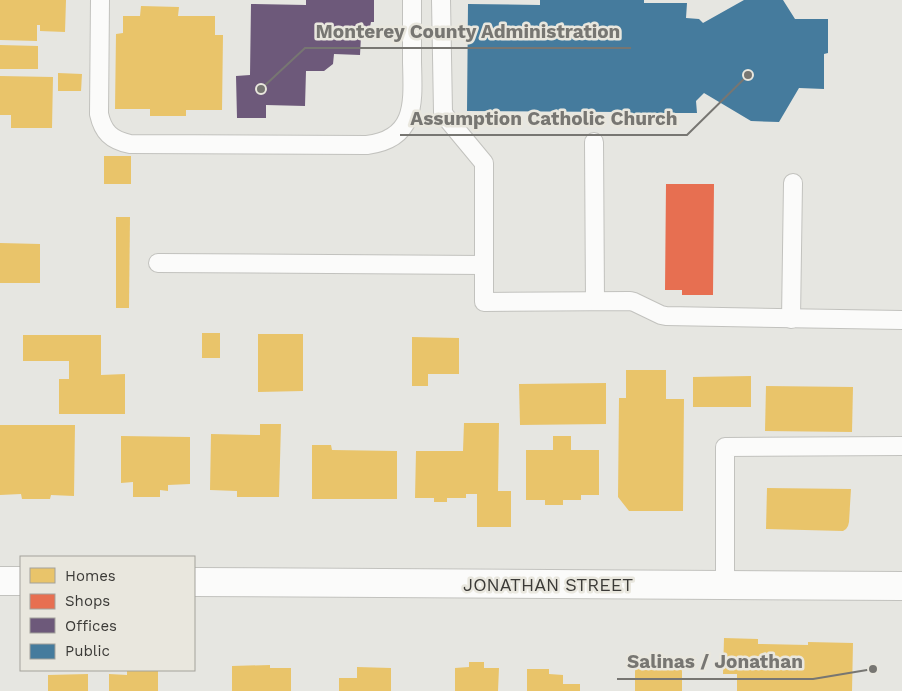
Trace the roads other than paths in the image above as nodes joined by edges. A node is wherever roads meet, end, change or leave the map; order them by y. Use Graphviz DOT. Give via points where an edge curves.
graph roads {
  1 [pos="100,0"];
  2 [pos="412,0"];
  3 [pos="441,0"];
  4 [pos="594,142"];
  5 [pos="793,183"];
  6 [pos="158,263"];
  7 [pos="484,266"];
  8 [pos="595,302"];
  9 [pos="791,319"];
  10 [pos="902,320"];
  11 [pos="902,446"];
  12 [pos="0,581"];
  13 [pos="20,581"];
  14 [pos="195,582"];
  15 [pos="725,586"];
  16 [pos="902,586"];
  1 -- 2 [label="lane" via="99,114 105,130 119,142 358,145 381,144 390,139 399,132 410,114 413,93"];
  3 -- 7 [label="lane" via="444,116 484,163"];
  4 -- 8 [label="lane"];
  5 -- 9 [label="lane"];
  6 -- 7 [label="lane"];
  7 -- 8 [label="lane" via="484,302"];
  8 -- 9 [label="lane" via="634,302 666,316"];
  9 -- 10 [label="lane"];
  11 -- 15 [label="lane" via="725,446"];
  12 -- 13 [label="street"];
  14 -- 15 [label="street, JONATHAN STREET"];
  15 -- 16 [label="street, JONATHAN STREET"];
}
